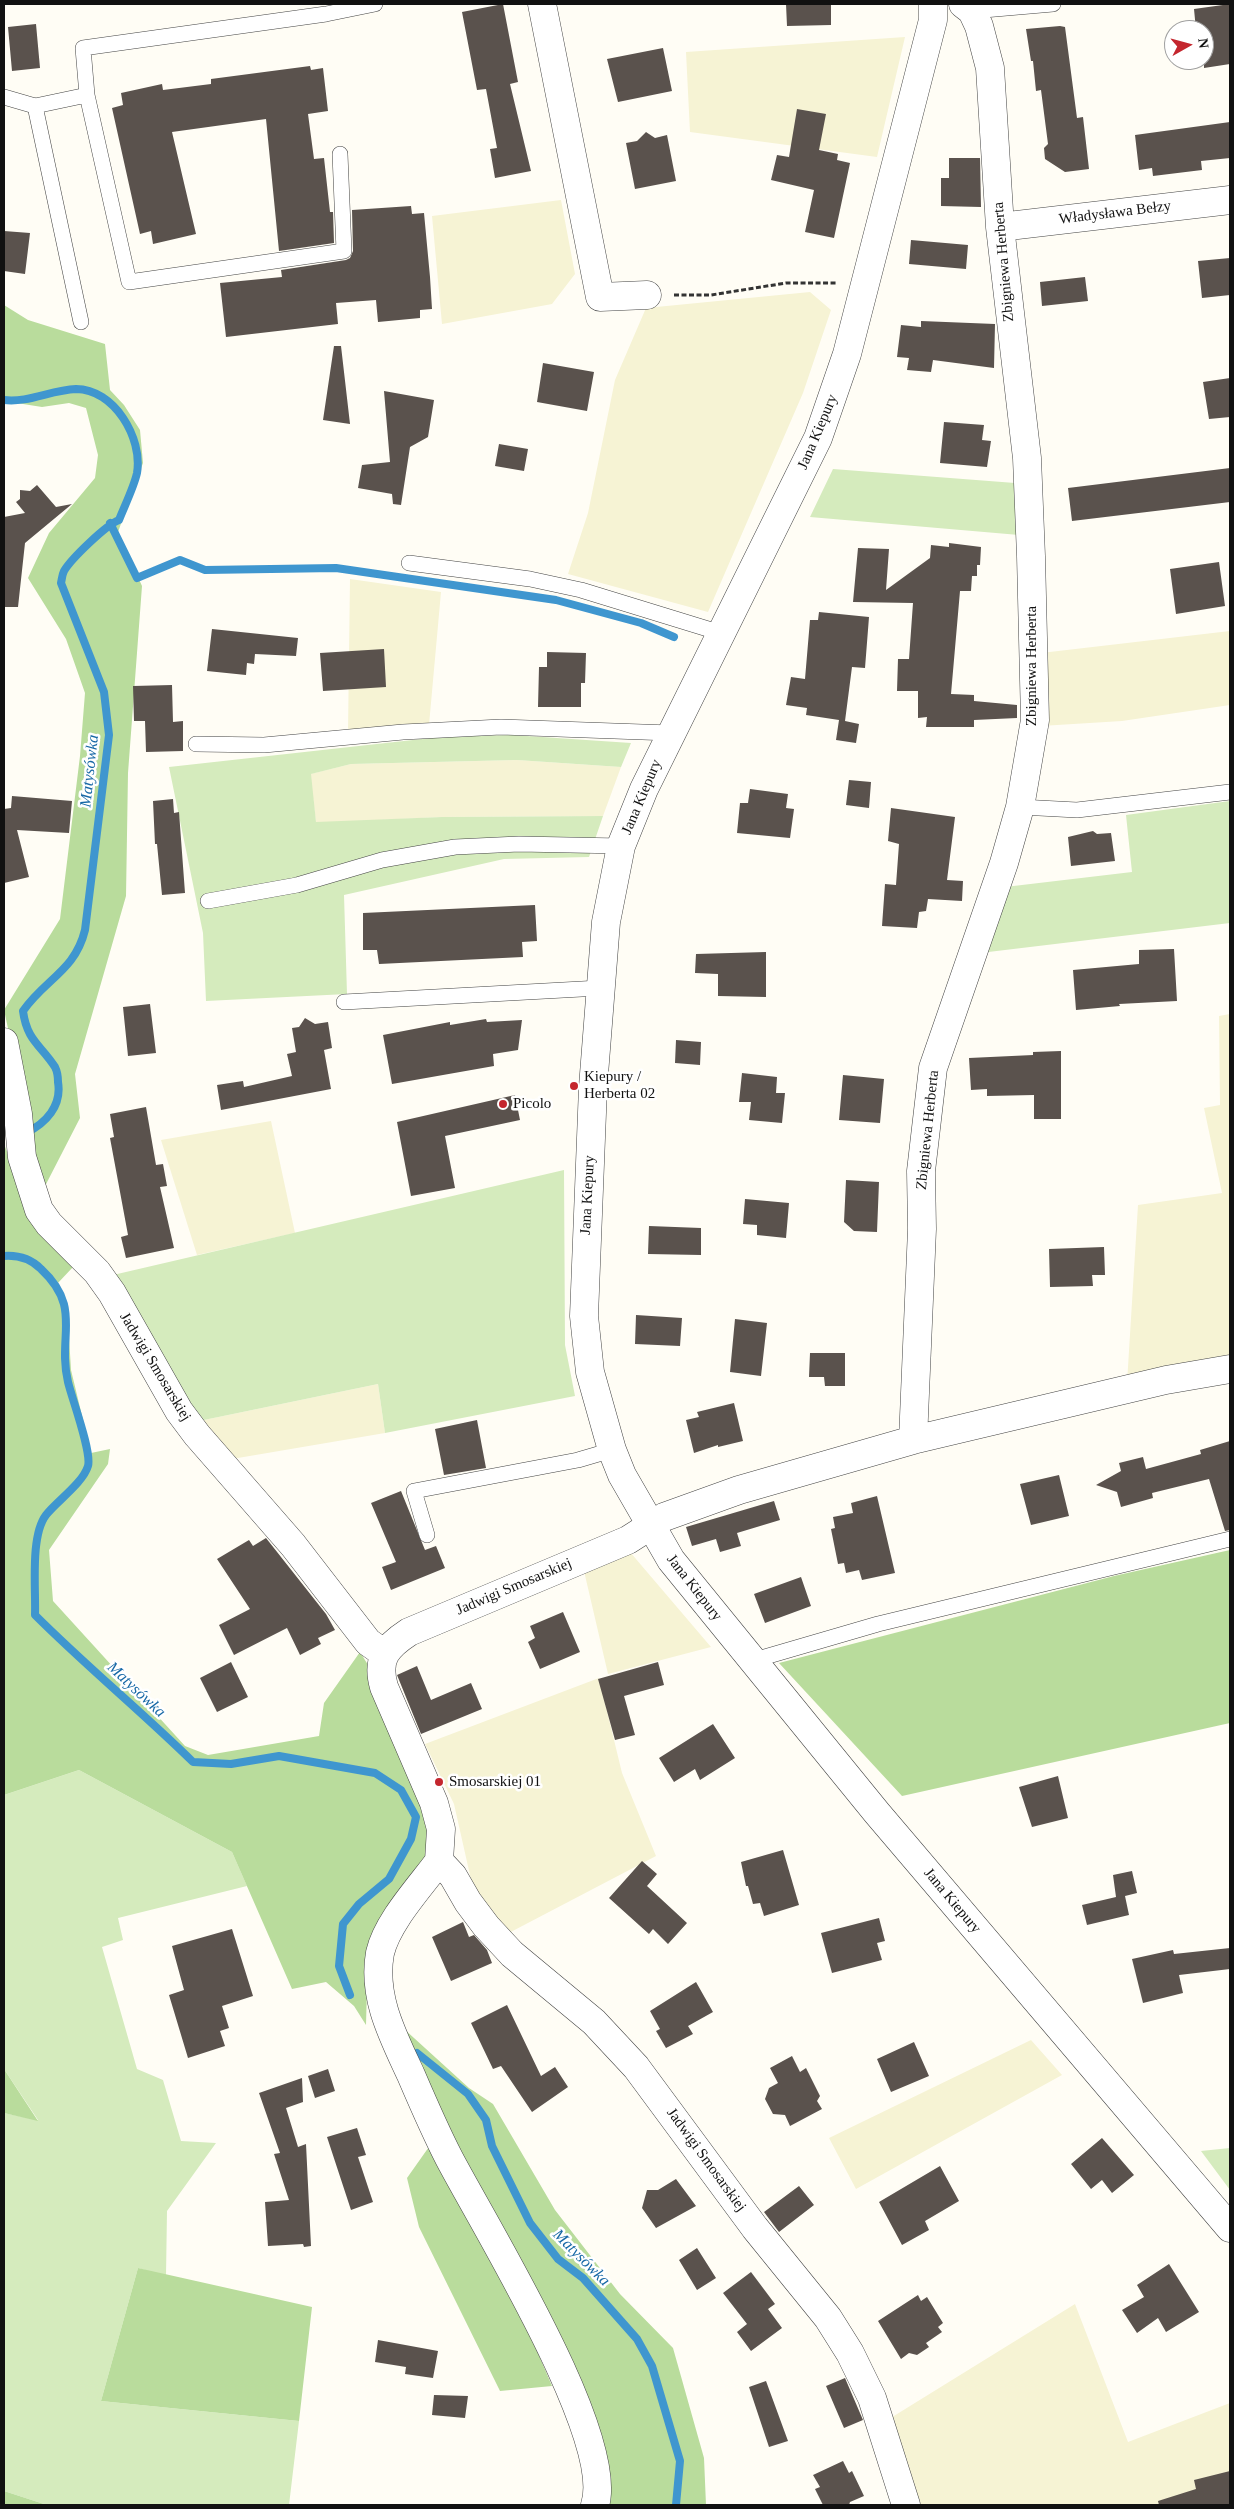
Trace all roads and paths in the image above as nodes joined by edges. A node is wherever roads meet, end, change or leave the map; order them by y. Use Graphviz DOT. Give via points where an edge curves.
graph roads {
  1 [pos="375,4"];
  2 [pos="542,4"];
  3 [pos="933,4"];
  4 [pos="1053,4"];
  5 [pos="967,7"];
  6 [pos="87,95"];
  7 [pos="4,97"];
  8 [pos="35,106"];
  9 [pos="340,154"];
  10 [pos="1230,200"];
  11 [pos="1000,227"];
  12 [pos="865,284"];
  13 [pos="647,296"];
  14 [pos="81,322"];
  15 [pos="409,563"];
  16 [pos="722,633"];
  17 [pos="671,733"];
  18 [pos="196,744"];
  19 [pos="1230,792"];
  20 [pos="1020,807"];
  21 [pos="621,846"];
  22 [pos="208,901"];
  23 [pos="600,988"];
  24 [pos="344,1002"];
  25 [pos="4,1042"];
  26 [pos="1230,1369"];
  27 [pos="913,1440"];
  28 [pos="612,1450"];
  29 [pos="649,1526"];
  30 [pos="426,1535"];
  31 [pos="1230,1539"];
  32 [pos="385,1654"];
  33 [pos="751,1661"];
  34 [pos="438,1861"];
  35 [pos="1230,2228"];
  36 [pos="595,2505"];
  37 [pos="906,2505"];
  1 -- 6 [label="lane" via="326,14 83,48"];
  2 -- 13 [label="street" via="600,297"];
  3 -- 12 [label="street, Jana Kiepury" via="933,20"];
  4 -- 5 [label="lane"];
  5 -- 11 [label="street, Zbigniewa Herberta" via="984,40 990,68"];
  6 -- 8 [label="lane"];
  6 -- 9 [label="lane" via="130,282 344,251"];
  7 -- 8 [label="lane"];
  8 -- 14 [label="lane"];
  10 -- 11 [label="street, Władysława Bełzy"];
  11 -- 20 [label="street, Zbigniewa Herberta" via="1027,458 1031,556 1035,720"];
  12 -- 13 [label="path" via="786,283 711,295"];
  12 -- 16 [label="street, Jana Kiepury" via="847,354 818,438"];
  15 -- 16 [label="lane" via="564,586"];
  16 -- 17 [label="street, Jana Kiepury"];
  17 -- 18 [label="lane" via="501,727 264,745"];
  17 -- 21 [label="street, Jana Kiepury"];
  19 -- 20 [label="lane" via="1077,810"];
  20 -- 27 [label="street, Zbigniewa Herberta" via="1004,863 933,1068 921,1171 922,1229"];
  21 -- 22 [label="lane" via="519,844 455,847 382,860 297,885"];
  21 -- 23 [label="street, Jana Kiepury" via="606,922"];
  23 -- 24 [label="lane"];
  23 -- 28 [label="street, Jana Kiepury" via="584,1316 590,1372"];
  25 -- 32 [label="street, Jadwigi Smosarskiej" via="18,1114 22,1157 39,1210 97,1272 112,1293 179,1411 229,1474 293,1545 368,1642"];
  26 -- 27 [label="street, Jadwigi Smosarskiej" via="1166,1380"];
  27 -- 29 [label="street, Jadwigi Smosarskiej" via="739,1490 664,1517"];
  28 -- 29 [label="street, Jana Kiepury"];
  28 -- 30 [label="lane" via="578,1460 414,1491"];
  29 -- 32 [label="street, Jadwigi Smosarskiej" via="628,1540 409,1632"];
  29 -- 33 [label="street, Jana Kiepury" via="671,1560"];
  31 -- 33 [label="lane" via="878,1624"];
  32 -- 34 [label="street" via="380,1671 384,1687 434,1803 441,1829"];
  33 -- 35 [label="street, Jana Kiepury"];
  34 -- 36 [label="street" via="387,1932 377,1976 380,2001 448,2156 549,2342 574,2398 597,2471"];
  34 -- 37 [label="street, Jadwigi Smosarskiej" via="453,1876 486,1926 512,1954 594,2022 636,2067 755,2228 828,2318 872,2398"];
}
